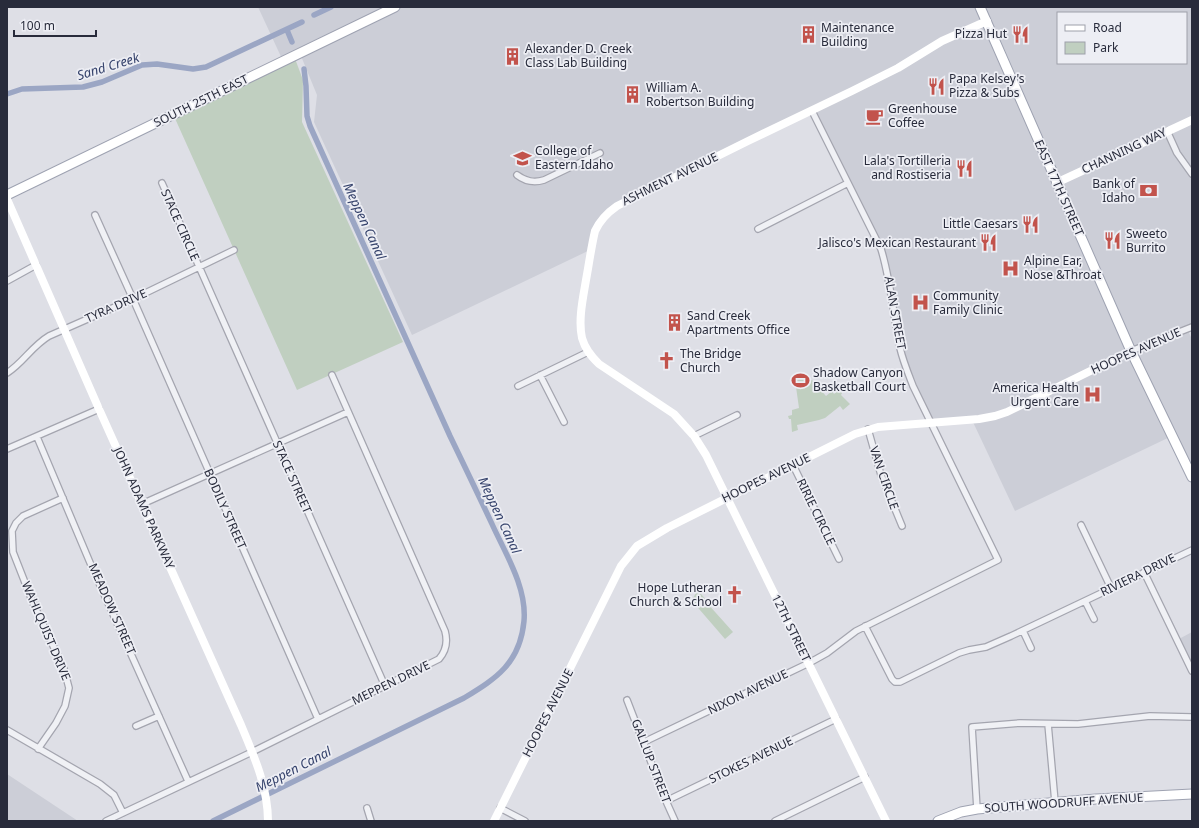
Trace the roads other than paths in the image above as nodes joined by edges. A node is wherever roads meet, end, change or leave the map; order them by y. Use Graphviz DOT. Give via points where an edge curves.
graph roads {
  1 [pos="395,7"];
  2 [pos="980,7"];
  3 [pos="987,21"];
  4 [pos="812,111"];
  5 [pos="1192,120"];
  6 [pos="1167,131"];
  7 [pos="600,153"];
  8 [pos="1192,174"];
  9 [pos="517,176"];
  10 [pos="162,183"];
  11 [pos="848,183"];
  12 [pos="1056,183"];
  13 [pos="7,195"];
  14 [pos="7,199"];
  15 [pos="95,215"];
  16 [pos="758,229"];
  17 [pos="234,250"];
  18 [pos="36,265"];
  19 [pos="199,267"];
  20 [pos="7,281"];
  21 [pos="133,299"];
  22 [pos="1192,327"];
  23 [pos="64,329"];
  24 [pos="1131,351"];
  25 [pos="588,352"];
  26 [pos="7,373"];
  27 [pos="332,374"];
  28 [pos="540,375"];
  29 [pos="518,386"];
  30 [pos="99,409"];
  31 [pos="348,412"];
  32 [pos="737,415"];
  33 [pos="564,422"];
  34 [pos="931,423"];
  35 [pos="868,429"];
  36 [pos="694,436"];
  37 [pos="36,437"];
  38 [pos="277,442"];
  39 [pos="7,449"];
  40 [pos="793,465"];
  41 [pos="209,473"];
  42 [pos="1192,477"];
  43 [pos="727,497"];
  44 [pos="62,498"];
  45 [pos="142,504"];
  46 [pos="902,526"];
  47 [pos="1081,526"];
  48 [pos="10,530"];
  49 [pos="1192,550"];
  50 [pos="839,559"];
  51 [pos="998,560"];
  52 [pos="1144,572"];
  53 [pos="1111,588"];
  54 [pos="1085,601"];
  55 [pos="1094,619"];
  56 [pos="865,626"];
  57 [pos="1023,631"];
  58 [pos="1031,648"];
  59 [pos="809,663"];
  60 [pos="1192,671"];
  61 [pos="385,686"];
  62 [pos="627,700"];
  63 [pos="159,716"];
  64 [pos="1192,717"];
  65 [pos="318,719"];
  66 [pos="836,719"];
  67 [pos="1048,724"];
  68 [pos="136,726"];
  69 [pos="7,730"];
  70 [pos="644,742"];
  71 [pos="38,749"];
  72 [pos="252,752"];
  73 [pos="865,777"];
  74 [pos="188,781"];
  75 [pos="1192,794"];
  76 [pos="666,801"];
  77 [pos="1054,802"];
  78 [pos="368,808"];
  79 [pos="500,808"];
  80 [pos="977,809"];
  81 [pos="123,813"];
  82 [pos="106,821"];
  83 [pos="268,821"];
  84 [pos="371,821"];
  85 [pos="494,821"];
  86 [pos="525,821"];
  87 [pos="675,821"];
  88 [pos="775,821"];
  89 [pos="886,821"];
  90 [pos="938,821"];
  1 -- 13 [label="main road, SOUTH 25TH EAST"];
  2 -- 3 [label="main road, EAST 17TH STREET"];
  3 -- 4 [label="street, ASHMENT AVENUE" via="942,41 898,68"];
  3 -- 12 [label="main road, EAST 17TH STREET"];
  4 -- 11 [label="street, ALAN STREET"];
  4 -- 25 [label="street, ASHMENT AVENUE" via="609,211 594,231 590,250 581,328 582,339"];
  5 -- 6 [label="street, CHANNING WAY"];
  6 -- 8 [label="street" via="1177,153"];
  6 -- 12 [label="street, CHANNING WAY"];
  7 -- 9 [label="street" via="538,182 526,181"];
  10 -- 19 [label="street, STACE CIRCLE"];
  11 -- 16 [label="street"];
  11 -- 34 [label="street, ALAN STREET" via="881,249 904,363"];
  12 -- 24 [label="main road, EAST 17TH STREET"];
  14 -- 18 [label="street, JOHN ADAMS PARKWAY"];
  15 -- 21 [label="street, BODILY STREET"];
  17 -- 19 [label="street, TYRA DRIVE"];
  18 -- 20 [label="street"];
  18 -- 23 [label="street, JOHN ADAMS PARKWAY"];
  19 -- 21 [label="street, TYRA DRIVE"];
  19 -- 38 [label="street, STACE STREET"];
  21 -- 23 [label="street, TYRA DRIVE"];
  21 -- 41 [label="street, BODILY STREET"];
  22 -- 24 [label="street, HOOPES AVENUE"];
  23 -- 26 [label="street, TYRA DRIVE" via="42,340"];
  23 -- 30 [label="street, JOHN ADAMS PARKWAY"];
  24 -- 34 [label="street, HOOPES AVENUE" via="995,416"];
  24 -- 42 [label="main road, EAST 17TH STREET"];
  25 -- 28 [label="street"];
  25 -- 36 [label="street, ASHMENT AVENUE" via="599,364 674,414"];
  27 -- 31 [label="street, MEPPEN DRIVE"];
  28 -- 29 [label="street"];
  28 -- 33 [label="street"];
  30 -- 37 [label="street"];
  30 -- 45 [label="street, JOHN ADAMS PARKWAY"];
  31 -- 38 [label="street"];
  31 -- 61 [label="street, MEPPEN DRIVE" via="447,639 443,655 439,659"];
  32 -- 36 [label="street"];
  34 -- 35 [label="street, HOOPES AVENUE"];
  34 -- 51 [label="street, ALAN STREET"];
  35 -- 40 [label="street, HOOPES AVENUE"];
  35 -- 46 [label="street, VAN CIRCLE" via="881,475"];
  36 -- 43 [label="street, 12TH STREET"];
  37 -- 39 [label="street"];
  37 -- 44 [label="street, MEADOW STREET"];
  38 -- 41 [label="street"];
  38 -- 61 [label="street, STACE STREET"];
  40 -- 43 [label="street, HOOPES AVENUE"];
  40 -- 50 [label="street, RIRIE CIRCLE"];
  41 -- 45 [label="street"];
  41 -- 65 [label="street, BODILY STREET"];
  43 -- 59 [label="street, 12TH STREET"];
  43 -- 79 [label="street, HOOPES AVENUE" via="650,537 629,554"];
  44 -- 48 [label="street, WAHLQUIST DRIVE" via="23,516"];
  44 -- 63 [label="street, MEADOW STREET"];
  45 -- 72 [label="street, JOHN ADAMS PARKWAY"];
  47 -- 53 [label="street"];
  48 -- 71 [label="street, WAHLQUIST DRIVE" via="13,552 64,669 69,688 65,706"];
  49 -- 52 [label="street, RIVIERA DRIVE"];
  51 -- 56 [label="street, NIXON AVENUE"];
  52 -- 53 [label="street, RIVIERA DRIVE"];
  52 -- 60 [label="street"];
  53 -- 54 [label="street, RIVIERA DRIVE"];
  54 -- 55 [label="street"];
  54 -- 57 [label="street, RIVIERA DRIVE"];
  56 -- 57 [label="street, RIVIERA DRIVE" via="895,682 900,682 960,653 986,647"];
  56 -- 59 [label="street, NIXON AVENUE"];
  57 -- 58 [label="street"];
  59 -- 66 [label="street, 12TH STREET"];
  59 -- 70 [label="street, NIXON AVENUE"];
  61 -- 65 [label="street, MEPPEN DRIVE"];
  62 -- 70 [label="street, GALLUP STREET"];
  63 -- 68 [label="street"];
  63 -- 74 [label="street, MEADOW STREET"];
  64 -- 67 [label="street" via="1150,716 1078,724"];
  65 -- 72 [label="street, MEPPEN DRIVE"];
  66 -- 73 [label="street, 12TH STREET"];
  66 -- 76 [label="street, STOKES AVENUE"];
  67 -- 77 [label="street"];
  67 -- 80 [label="street" via="1020,723 972,727"];
  69 -- 71 [label="street"];
  70 -- 76 [label="street, GALLUP STREET"];
  71 -- 81 [label="street" via="110,791"];
  72 -- 74 [label="street, MEPPEN DRIVE"];
  72 -- 83 [label="street, JOHN ADAMS PARKWAY" via="265,796"];
  73 -- 88 [label="street"];
  73 -- 89 [label="street, 12TH STREET"];
  74 -- 81 [label="street, MEPPEN DRIVE"];
  75 -- 77 [label="main road, SOUTH WOODRUFF AVENUE"];
  76 -- 87 [label="street, GALLUP STREET"];
  77 -- 80 [label="main road, SOUTH WOODRUFF AVENUE"];
  78 -- 84 [label="street"];
  79 -- 85 [label="street, HOOPES AVENUE"];
  79 -- 86 [label="street"];
  80 -- 90 [label="main road, SOUTH WOODRUFF AVENUE"];
  81 -- 82 [label="street, MEPPEN DRIVE"];
}
